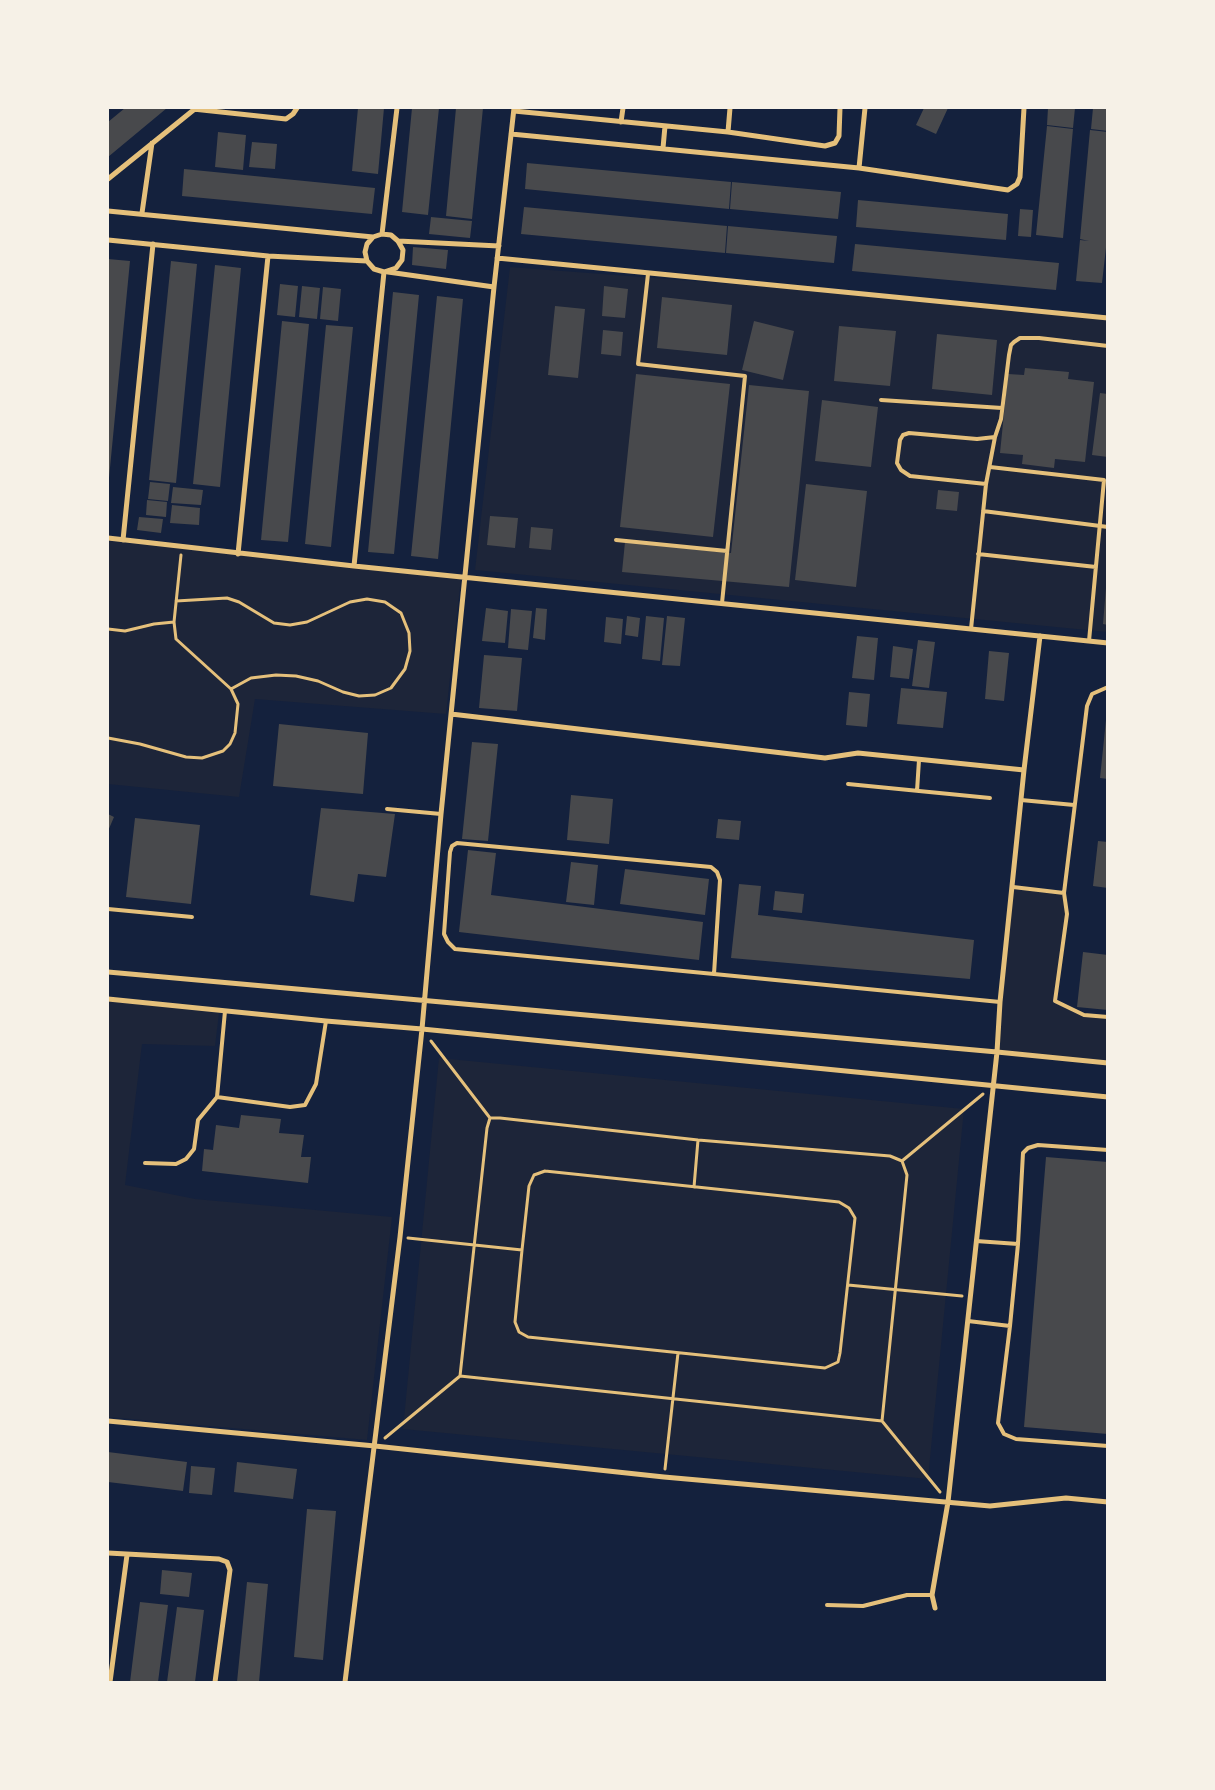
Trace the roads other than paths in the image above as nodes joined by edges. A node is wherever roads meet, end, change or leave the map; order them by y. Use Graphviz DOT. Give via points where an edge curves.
graph roads {
  1 [pos="194,108"];
  2 [pos="297,108"];
  3 [pos="397,108"];
  4 [pos="623,108"];
  5 [pos="730,108"];
  6 [pos="840,108"];
  7 [pos="865,108"];
  8 [pos="1024,108"];
  9 [pos="514,109"];
  10 [pos="621,122"];
  11 [pos="665,126"];
  12 [pos="728,132"];
  13 [pos="511,134"];
  14 [pos="152,143"];
  15 [pos="663,148"];
  16 [pos="859,168"];
  17 [pos="108,179"];
  18 [pos="108,210"];
  19 [pos="142,213"];
  20 [pos="382,234"];
  21 [pos="374,237"];
  22 [pos="108,240"];
  23 [pos="398,240"];
  24 [pos="153,244"];
  25 [pos="499,246"];
  26 [pos="268,256"];
  27 [pos="498,258"];
  28 [pos="367,261"];
  29 [pos="385,272"];
  30 [pos="648,274"];
  31 [pos="494,287"];
  32 [pos="1108,318"];
  33 [pos="1108,346"];
  34 [pos="881,400"];
  35 [pos="1002,408"];
  36 [pos="995,437"];
  37 [pos="990,467"];
  38 [pos="1106,480"];
  39 [pos="986,484"];
  40 [pos="983,511"];
  41 [pos="1100,527"];
  42 [pos="1108,528"];
  43 [pos="108,538"];
  44 [pos="124,540"];
  45 [pos="616,540"];
  46 [pos="727,551"];
  47 [pos="238,554"];
  48 [pos="978,554"];
  49 [pos="354,566"];
  50 [pos="1096,567"];
  51 [pos="464,578"];
  52 [pos="722,603"];
  53 [pos="972,629"];
  54 [pos="1040,636"];
  55 [pos="1089,641"];
  56 [pos="1108,643"];
  57 [pos="1108,686"];
  58 [pos="451,714"];
  59 [pos="919,760"];
  60 [pos="1024,770"];
  61 [pos="848,784"];
  62 [pos="917,790"];
  63 [pos="990,798"];
  64 [pos="1021,800"];
  65 [pos="1074,805"];
  66 [pos="387,809"];
  67 [pos="441,814"];
  68 [pos="1013,887"];
  69 [pos="1064,893"];
  70 [pos="108,908"];
  71 [pos="192,917"];
  72 [pos="108,972"];
  73 [pos="714,974"];
  74 [pos="108,999"];
  75 [pos="424,1000"];
  76 [pos="1000,1002"];
  77 [pos="225,1011"];
  78 [pos="1108,1017"];
  79 [pos="326,1022"];
  80 [pos="422,1028"];
  81 [pos="997,1052"];
  82 [pos="1108,1063"];
  83 [pos="993,1086"];
  84 [pos="217,1097"];
  85 [pos="1108,1097"];
  86 [pos="1108,1150"];
  87 [pos="145,1163"];
  88 [pos="976,1241"];
  89 [pos="1018,1244"];
  90 [pos="968,1321"];
  91 [pos="1010,1326"];
  92 [pos="108,1421"];
  93 [pos="375,1446"];
  94 [pos="1108,1446"];
  95 [pos="948,1502"];
  96 [pos="1108,1502"];
  97 [pos="108,1552"];
  98 [pos="127,1555"];
  99 [pos="932,1595"];
  100 [pos="827,1605"];
  101 [pos="934,1608"];
  102 [pos="110,1682"];
  103 [pos="215,1682"];
  104 [pos="345,1682"];
  1 -- 2 [label="street" via="286,119"];
  1 -- 14 [label="street"];
  3 -- 20 [label="street"];
  4 -- 10 [label="street"];
  5 -- 12 [label="street"];
  6 -- 12 [label="street" via="839,136 834,143 825,146"];
  7 -- 16 [label="street"];
  8 -- 16 [label="street" via="1020,177 1008,190"];
  9 -- 10 [label="street"];
  9 -- 13 [label="street"];
  10 -- 11 [label="street"];
  11 -- 12 [label="street"];
  11 -- 15 [label="street"];
  13 -- 15 [label="street"];
  13 -- 25 [label="street"];
  14 -- 17 [label="street"];
  14 -- 19 [label="street"];
  15 -- 16 [label="street"];
  18 -- 19 [label="street"];
  19 -- 21 [label="street"];
  20 -- 21 [label="street"];
  20 -- 23 [label="street"];
  21 -- 28 [label="street" via="367,244"];
  22 -- 24 [label="street"];
  23 -- 25 [label="street"];
  23 -- 29 [label="street" via="402,260 396,268"];
  24 -- 26 [label="street"];
  24 -- 44 [label="street"];
  25 -- 27 [label="street"];
  26 -- 28 [label="street"];
  26 -- 47 [label="street"];
  27 -- 30 [label="street"];
  27 -- 31 [label="street"];
  28 -- 29 [label="street" via="374,269"];
  29 -- 31 [label="street"];
  29 -- 49 [label="street"];
  30 -- 32 [label="street"];
  30 -- 46 [label="lane" via="638,364 745,376"];
  31 -- 51 [label="street"];
  33 -- 35 [label="lane" via="1020,338 1011,345"];
  34 -- 35 [label="lane"];
  35 -- 36 [label="lane"];
  36 -- 37 [label="lane"];
  36 -- 39 [label="lane" via="977,439 909,433 900,440 897,464 910,476"];
  37 -- 38 [label="lane"];
  37 -- 39 [label="lane"];
  38 -- 41 [label="lane"];
  39 -- 40 [label="lane"];
  40 -- 41 [label="lane"];
  40 -- 48 [label="lane"];
  41 -- 42 [label="lane"];
  41 -- 50 [label="lane"];
  43 -- 44 [label="street"];
  44 -- 47 [label="street"];
  45 -- 46 [label="lane"];
  46 -- 52 [label="lane"];
  47 -- 49 [label="street"];
  48 -- 50 [label="lane"];
  48 -- 53 [label="lane"];
  49 -- 51 [label="street"];
  50 -- 55 [label="lane"];
  51 -- 52 [label="street"];
  51 -- 58 [label="street"];
  52 -- 53 [label="street"];
  53 -- 54 [label="street"];
  54 -- 55 [label="street"];
  54 -- 60 [label="street"];
  55 -- 56 [label="street"];
  57 -- 65 [label="lane" via="1092,694 1087,706"];
  58 -- 59 [label="street" via="825,758 858,753"];
  58 -- 67 [label="street"];
  59 -- 60 [label="street"];
  59 -- 62 [label="lane"];
  60 -- 64 [label="street"];
  61 -- 62 [label="lane"];
  62 -- 63 [label="lane"];
  64 -- 65 [label="lane"];
  64 -- 68 [label="street"];
  65 -- 69 [label="lane"];
  66 -- 67 [label="lane"];
  67 -- 75 [label="street"];
  68 -- 69 [label="lane"];
  68 -- 76 [label="street"];
  69 -- 78 [label="lane" via="1068,914 1055,1001 1084,1015"];
  70 -- 71 [label="lane"];
  72 -- 75 [label="street"];
  73 -- 73 [label="lane" via="455,949 444,934 452,846 457,843 711,867 720,880"];
  73 -- 76 [label="lane"];
  74 -- 77 [label="street"];
  75 -- 80 [label="street"];
  75 -- 81 [label="street"];
  76 -- 81 [label="street"];
  77 -- 79 [label="street"];
  77 -- 84 [label="lane"];
  79 -- 80 [label="street"];
  79 -- 84 [label="lane" via="316,1084 305,1105 290,1107"];
  80 -- 83 [label="street"];
  80 -- 93 [label="street"];
  81 -- 82 [label="street"];
  81 -- 83 [label="street"];
  83 -- 85 [label="street"];
  83 -- 88 [label="street"];
  84 -- 87 [label="lane" via="198,1120 194,1149 186,1160 176,1164"];
  86 -- 89 [label="lane" via="1038,1145 1023,1153"];
  88 -- 89 [label="lane"];
  88 -- 90 [label="street"];
  89 -- 91 [label="lane"];
  90 -- 91 [label="lane"];
  90 -- 95 [label="street"];
  91 -- 94 [label="lane" via="998,1423 1004,1434 1016,1438"];
  92 -- 93 [label="street"];
  93 -- 95 [label="street" via="664,1477"];
  93 -- 104 [label="street"];
  95 -- 96 [label="street" via="990,1506 1066,1498"];
  95 -- 99 [label="street"];
  97 -- 98 [label="street"];
  98 -- 102 [label="street"];
  98 -- 103 [label="street" via="227,1562 230,1570"];
  99 -- 100 [label="lane" via="907,1596 863,1606"];
  99 -- 101 [label="street"];
}
